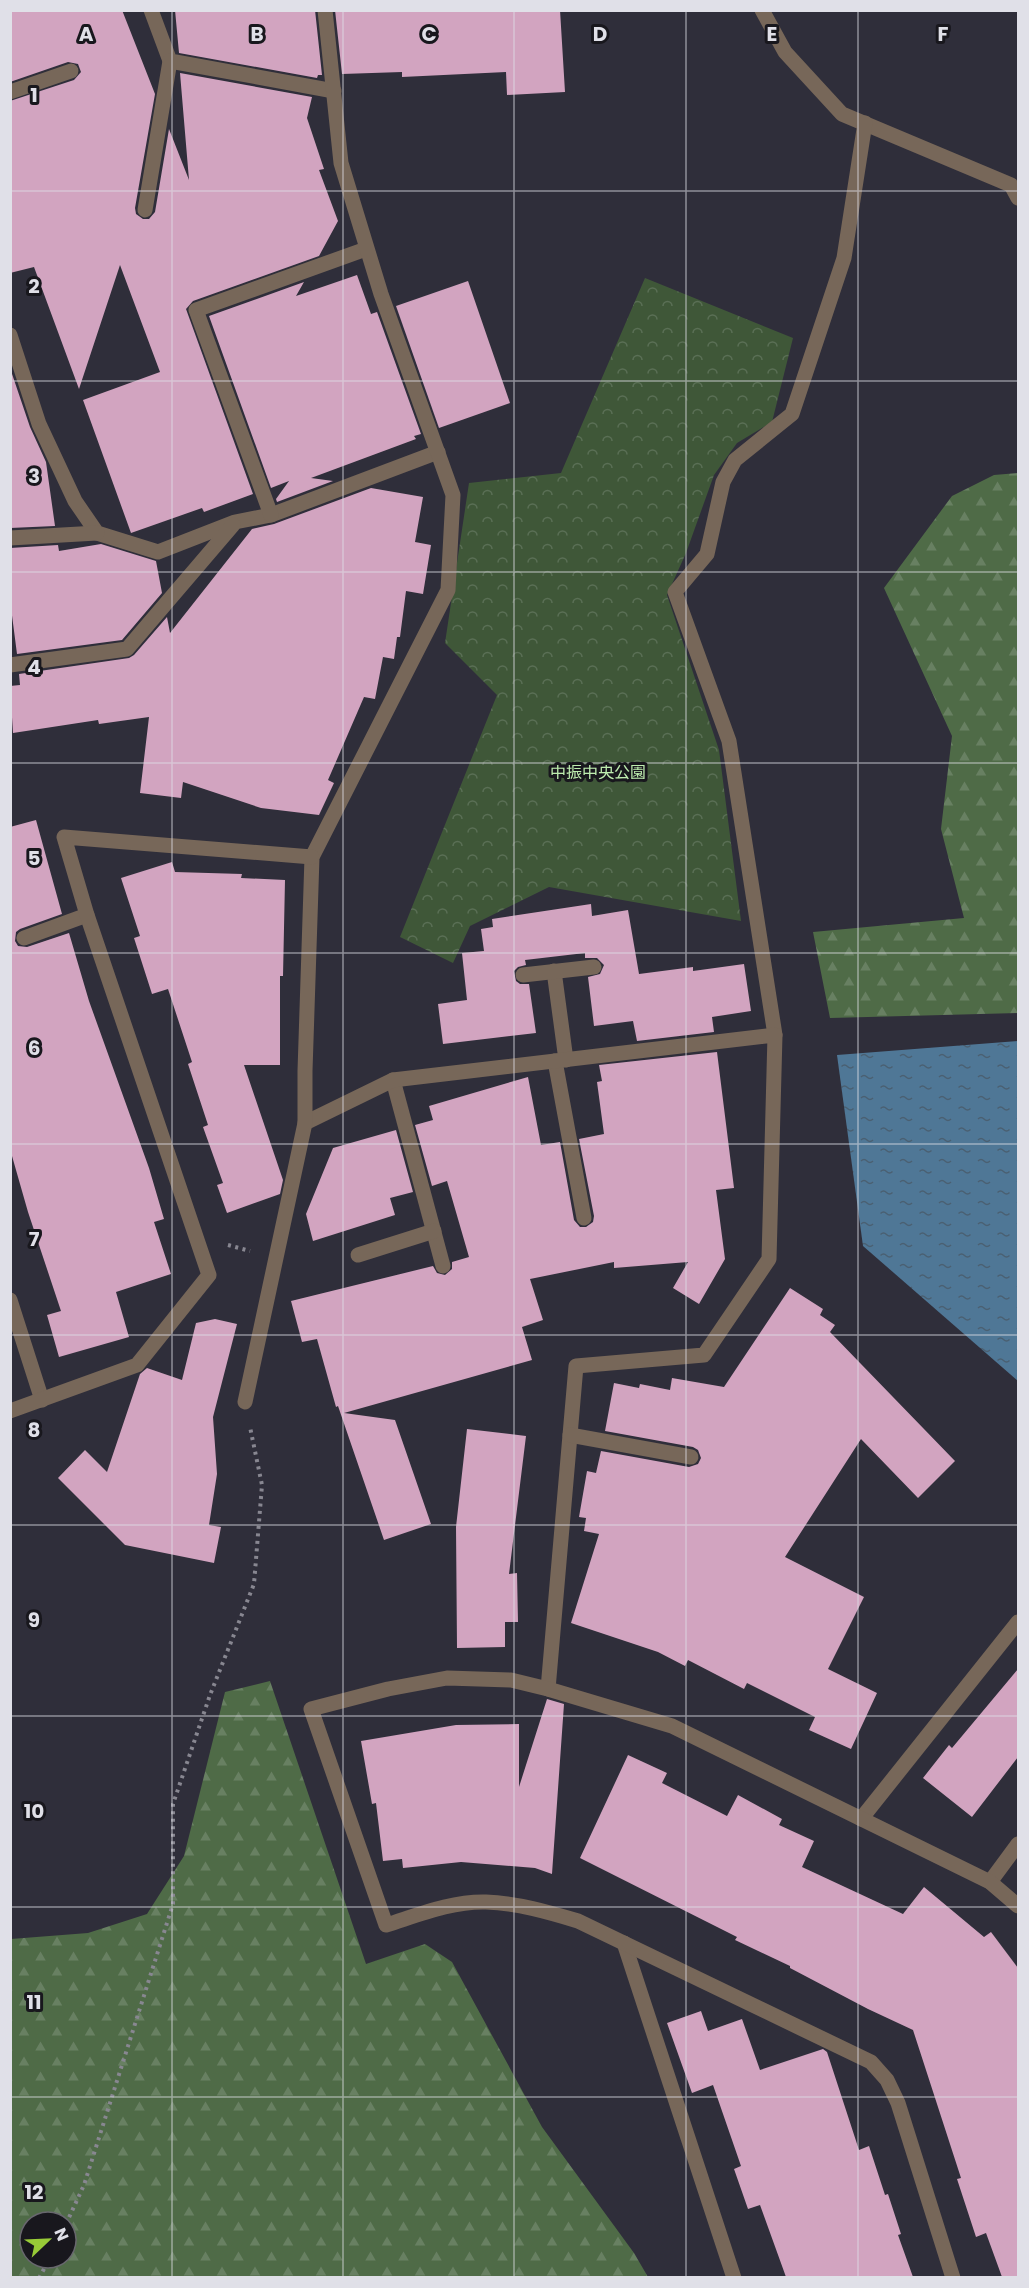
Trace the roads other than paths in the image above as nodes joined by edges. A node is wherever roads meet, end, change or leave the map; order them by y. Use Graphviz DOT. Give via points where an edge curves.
graph roads {
  1 [pos="151,10"];
  2 [pos="325,10"];
  3 [pos="762,10"];
  4 [pos="170,61"];
  5 [pos="71,70"];
  6 [pos="334,91"];
  7 [pos="10,92"];
  8 [pos="865,123"];
  9 [pos="1018,198"];
  10 [pos="144,210"];
  11 [pos="366,249"];
  12 [pos="10,335"];
  13 [pos="438,453"];
  14 [pos="271,515"];
  15 [pos="235,522"];
  16 [pos="97,533"];
  17 [pos="10,538"];
  18 [pos="10,665"];
  19 [pos="312,857"];
  20 [pos="87,915"];
  21 [pos="24,938"];
  22 [pos="594,967"];
  23 [pos="554,971"];
  24 [pos="523,975"];
  25 [pos="776,1035"];
  26 [pos="560,1061"];
  27 [pos="393,1080"];
  28 [pos="305,1123"];
  29 [pos="584,1218"];
  30 [pos="434,1231"];
  31 [pos="358,1255"];
  32 [pos="443,1266"];
  33 [pos="10,1300"];
  34 [pos="42,1400"];
  35 [pos="245,1402"];
  36 [pos="10,1412"];
  37 [pos="570,1435"];
  38 [pos="691,1457"];
  39 [pos="1018,1622"];
  40 [pos="548,1689"];
  41 [pos="861,1819"];
  42 [pos="1018,1844"];
  43 [pos="990,1882"];
  44 [pos="1018,1906"];
  45 [pos="624,1943"];
  46 [pos="734,2277"];
  47 [pos="953,2277"];
  1 -- 4 [label="street"];
  2 -- 6 [label="street"];
  3 -- 8 [label="street" via="785,52 842,114"];
  4 -- 6 [label="street"];
  4 -- 10 [label="street"];
  5 -- 7 [label="street"];
  6 -- 11 [label="street" via="340,163"];
  8 -- 9 [label="street" via="1011,185"];
  8 -- 25 [label="street" via="844,258 792,414 735,460 723,482 707,554 675,592 729,741"];
  11 -- 13 [label="street"];
  11 -- 14 [label="street" via="196,310"];
  12 -- 16 [label="street" via="39,424 75,501"];
  13 -- 14 [label="street"];
  13 -- 19 [label="street" via="453,495 448,590"];
  14 -- 15 [label="street"];
  15 -- 16 [label="street" via="158,552"];
  15 -- 18 [label="street" via="127,649"];
  16 -- 17 [label="street"];
  19 -- 20 [label="street" via="64,837"];
  19 -- 28 [label="street"];
  20 -- 21 [label="street"];
  20 -- 34 [label="street" via="209,1275 137,1365"];
  22 -- 23 [label="street"];
  23 -- 24 [label="street"];
  23 -- 26 [label="street"];
  25 -- 26 [label="street"];
  25 -- 37 [label="street" via="769,1259 704,1355 576,1366"];
  26 -- 27 [label="street"];
  26 -- 29 [label="street"];
  27 -- 28 [label="street"];
  27 -- 30 [label="street"];
  28 -- 35 [label="street"];
  30 -- 31 [label="street"];
  30 -- 32 [label="street"];
  33 -- 34 [label="street"];
  34 -- 36 [label="street"];
  37 -- 38 [label="street"];
  37 -- 40 [label="street"];
  39 -- 41 [label="street"];
  40 -- 41 [label="street" via="672,1726"];
  40 -- 45 [label="street" via="511,1680 447,1678 311,1709 386,1925 446,1907 485,1902 578,1921"];
  41 -- 43 [label="street"];
  42 -- 43 [label="street"];
  43 -- 44 [label="street"];
  45 -- 46 [label="street"];
  45 -- 47 [label="street" via="871,2062 887,2080 898,2103"];
}
